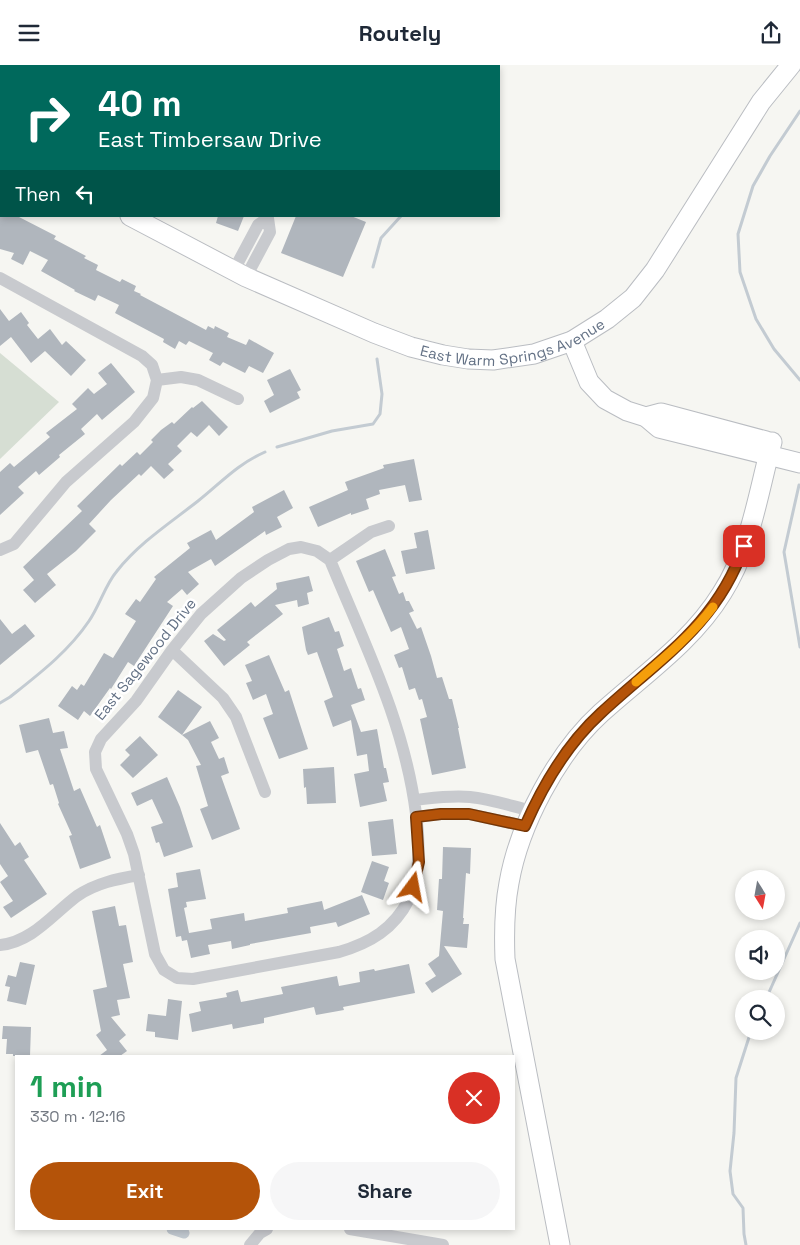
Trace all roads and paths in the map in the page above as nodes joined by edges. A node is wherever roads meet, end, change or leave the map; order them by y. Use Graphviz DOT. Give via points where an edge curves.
graph roads {
  1 [pos="791,65"];
  2 [pos="132,217"];
  3 [pos="268,217"];
  4 [pos="240,273"];
  5 [pos="0,278"];
  6 [pos="572,341"];
  7 [pos="157,381"];
  8 [pos="238,399"];
  9 [pos="770,449"];
  10 [pos="800,450"];
  11 [pos="800,463"];
  12 [pos="389,526"];
  13 [pos="0,550"];
  14 [pos="330,560"];
  15 [pos="172,650"];
  16 [pos="265,792"];
  17 [pos="414,800"];
  18 [pos="416,817"];
  19 [pos="528,819"];
  20 [pos="139,875"];
  21 [pos="0,945"];
  22 [pos="264,1230"];
  23 [pos="356,1230"];
  24 [pos="250,1245"];
  25 [pos="443,1245"];
  26 [pos="560,1245"];
  1 -- 6 [label="street, East Warm Springs Avenue" via="761,102 655,270 607,319"];
  2 -- 4 [label="street, East Warm Springs Avenue"];
  3 -- 4 [label="street" via="270,232"];
  4 -- 6 [label="street, East Warm Springs Avenue" via="382,336 442,355 493,360 534,354"];
  5 -- 7 [label="street" via="142,356 152,365"];
  6 -- 9 [label="street" via="589,382 605,399 646,417 659,428"];
  7 -- 8 [label="street" via="181,377 198,380"];
  7 -- 13 [label="street" via="154,398 134,422 66,482 14,544"];
  9 -- 10 [label="street"];
  9 -- 11 [label="street"];
  9 -- 19 [label="street" via="747,539 723,593 682,643 600,714 574,742"];
  12 -- 14 [label="street" via="371,532"];
  14 -- 15 [label="street, East Sagewood Drive" via="317,551 301,547 289,549 268,560 217,599"];
  14 -- 17 [label="street" via="382,686 406,759"];
  15 -- 16 [label="street" via="223,698 236,717"];
  15 -- 20 [label="street, East Sagewood Drive" via="136,701 101,739 95,752 96,769 127,834"];
  17 -- 18 [label="street"];
  17 -- 19 [label="street" via="469,796 485,799"];
  18 -- 19 [label="street" via="469,814"];
  18 -- 20 [label="street" via="419,862 409,899 394,921 373,939 339,952 193,979 176,978 164,970 154,954"];
  19 -- 26 [label="street" via="509,881 504,959"];
  20 -- 21 [label="street" via="92,887 31,934"];
  22 -- 24 [label="street"];
  23 -- 25 [label="street"];
}
